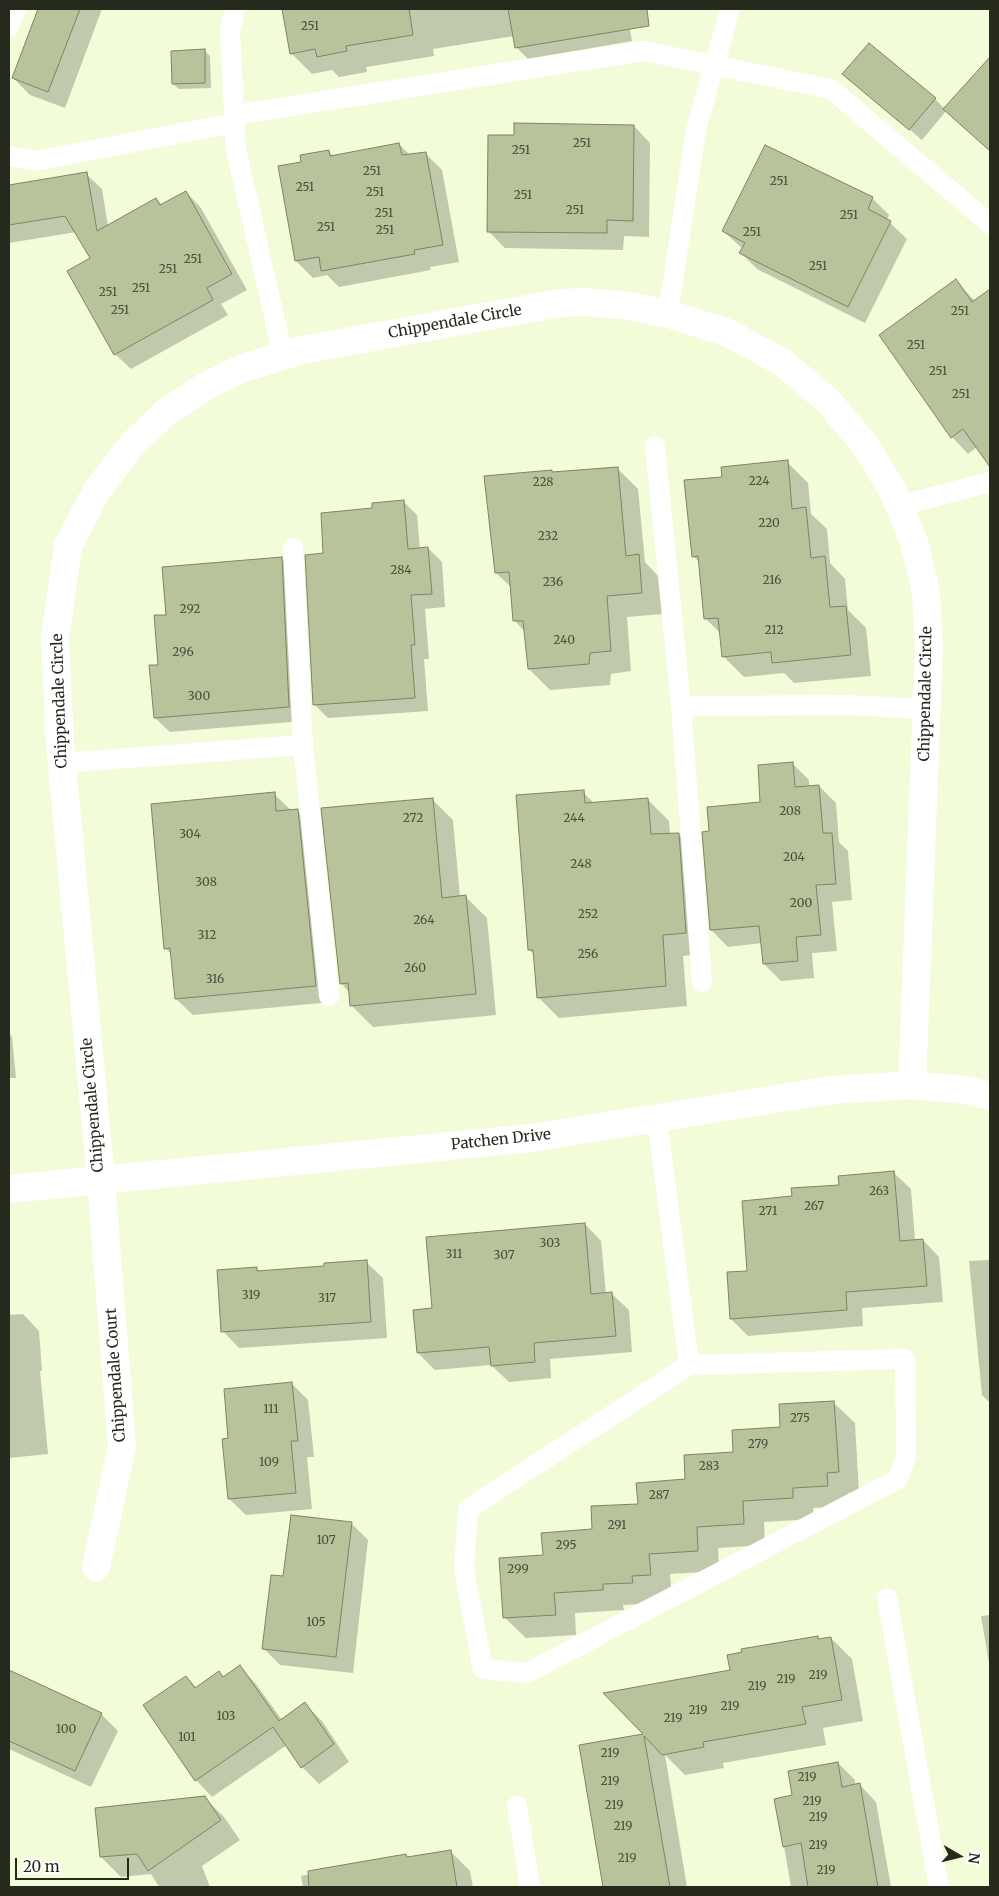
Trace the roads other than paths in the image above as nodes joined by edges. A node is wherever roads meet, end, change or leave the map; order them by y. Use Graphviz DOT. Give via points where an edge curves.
graph roads {
  1 [pos="16,9"];
  2 [pos="235,9"];
  3 [pos="730,9"];
  4 [pos="9,27"];
  5 [pos="714,65"];
  6 [pos="234,119"];
  7 [pos="9,156"];
  8 [pos="990,224"];
  9 [pos="668,314"];
  10 [pos="283,356"];
  11 [pos="655,446"];
  12 [pos="990,482"];
  13 [pos="899,506"];
  14 [pos="293,548"];
  15 [pos="681,706"];
  16 [pos="927,709"];
  17 [pos="303,745"];
  18 [pos="61,764"];
  19 [pos="702,982"];
  20 [pos="329,996"];
  21 [pos="912,1085"];
  22 [pos="990,1096"];
  23 [pos="657,1118"];
  24 [pos="101,1180"];
  25 [pos="9,1189"];
  26 [pos="689,1365"];
  27 [pos="96,1567"];
  28 [pos="887,1598"];
  29 [pos="517,1806"];
  30 [pos="530,1887"];
  31 [pos="939,1887"];
  1 -- 4 [label="lane"];
  2 -- 6 [label="lane" via="230,30"];
  3 -- 5 [label="lane"];
  5 -- 6 [label="lane" via="644,51"];
  5 -- 8 [label="lane" via="831,89"];
  5 -- 9 [label="lane" via="696,130"];
  6 -- 7 [label="lane" via="35,160"];
  6 -- 10 [label="lane" via="236,149"];
  9 -- 10 [label="street, Chippendale Circle" via="630,306 560,303"];
  9 -- 13 [label="street, Chippendale Circle" via="726,332 782,362 828,401 865,445"];
  10 -- 18 [label="street, Chippendale Circle" via="243,368 206,386 165,413 131,446 96,492 68,546 55,638"];
  11 -- 15 [label="lane"];
  12 -- 13 [label="lane"];
  13 -- 16 [label="street, Chippendale Circle" via="914,542 926,592 930,648"];
  14 -- 17 [label="lane"];
  15 -- 16 [label="lane" via="848,705"];
  15 -- 19 [label="lane"];
  16 -- 21 [label="street, Chippendale Circle"];
  17 -- 18 [label="lane"];
  17 -- 20 [label="lane"];
  18 -- 24 [label="street, Chippendale Circle"];
  21 -- 22 [label="street, Patchen Drive"];
  21 -- 23 [label="street, Patchen Drive" via="832,1090"];
  23 -- 24 [label="street, Patchen Drive" via="532,1138"];
  23 -- 26 [label="lane"];
  24 -- 25 [label="street, Patchen Drive"];
  24 -- 27 [label="street, Chippendale Court" via="122,1447"];
  26 -- 26 [label="lane" via="468,1508 464,1570 483,1669 527,1673 898,1479 906,1456 905,1359"];
  28 -- 31 [label="lane"];
  29 -- 30 [label="lane"];
}
